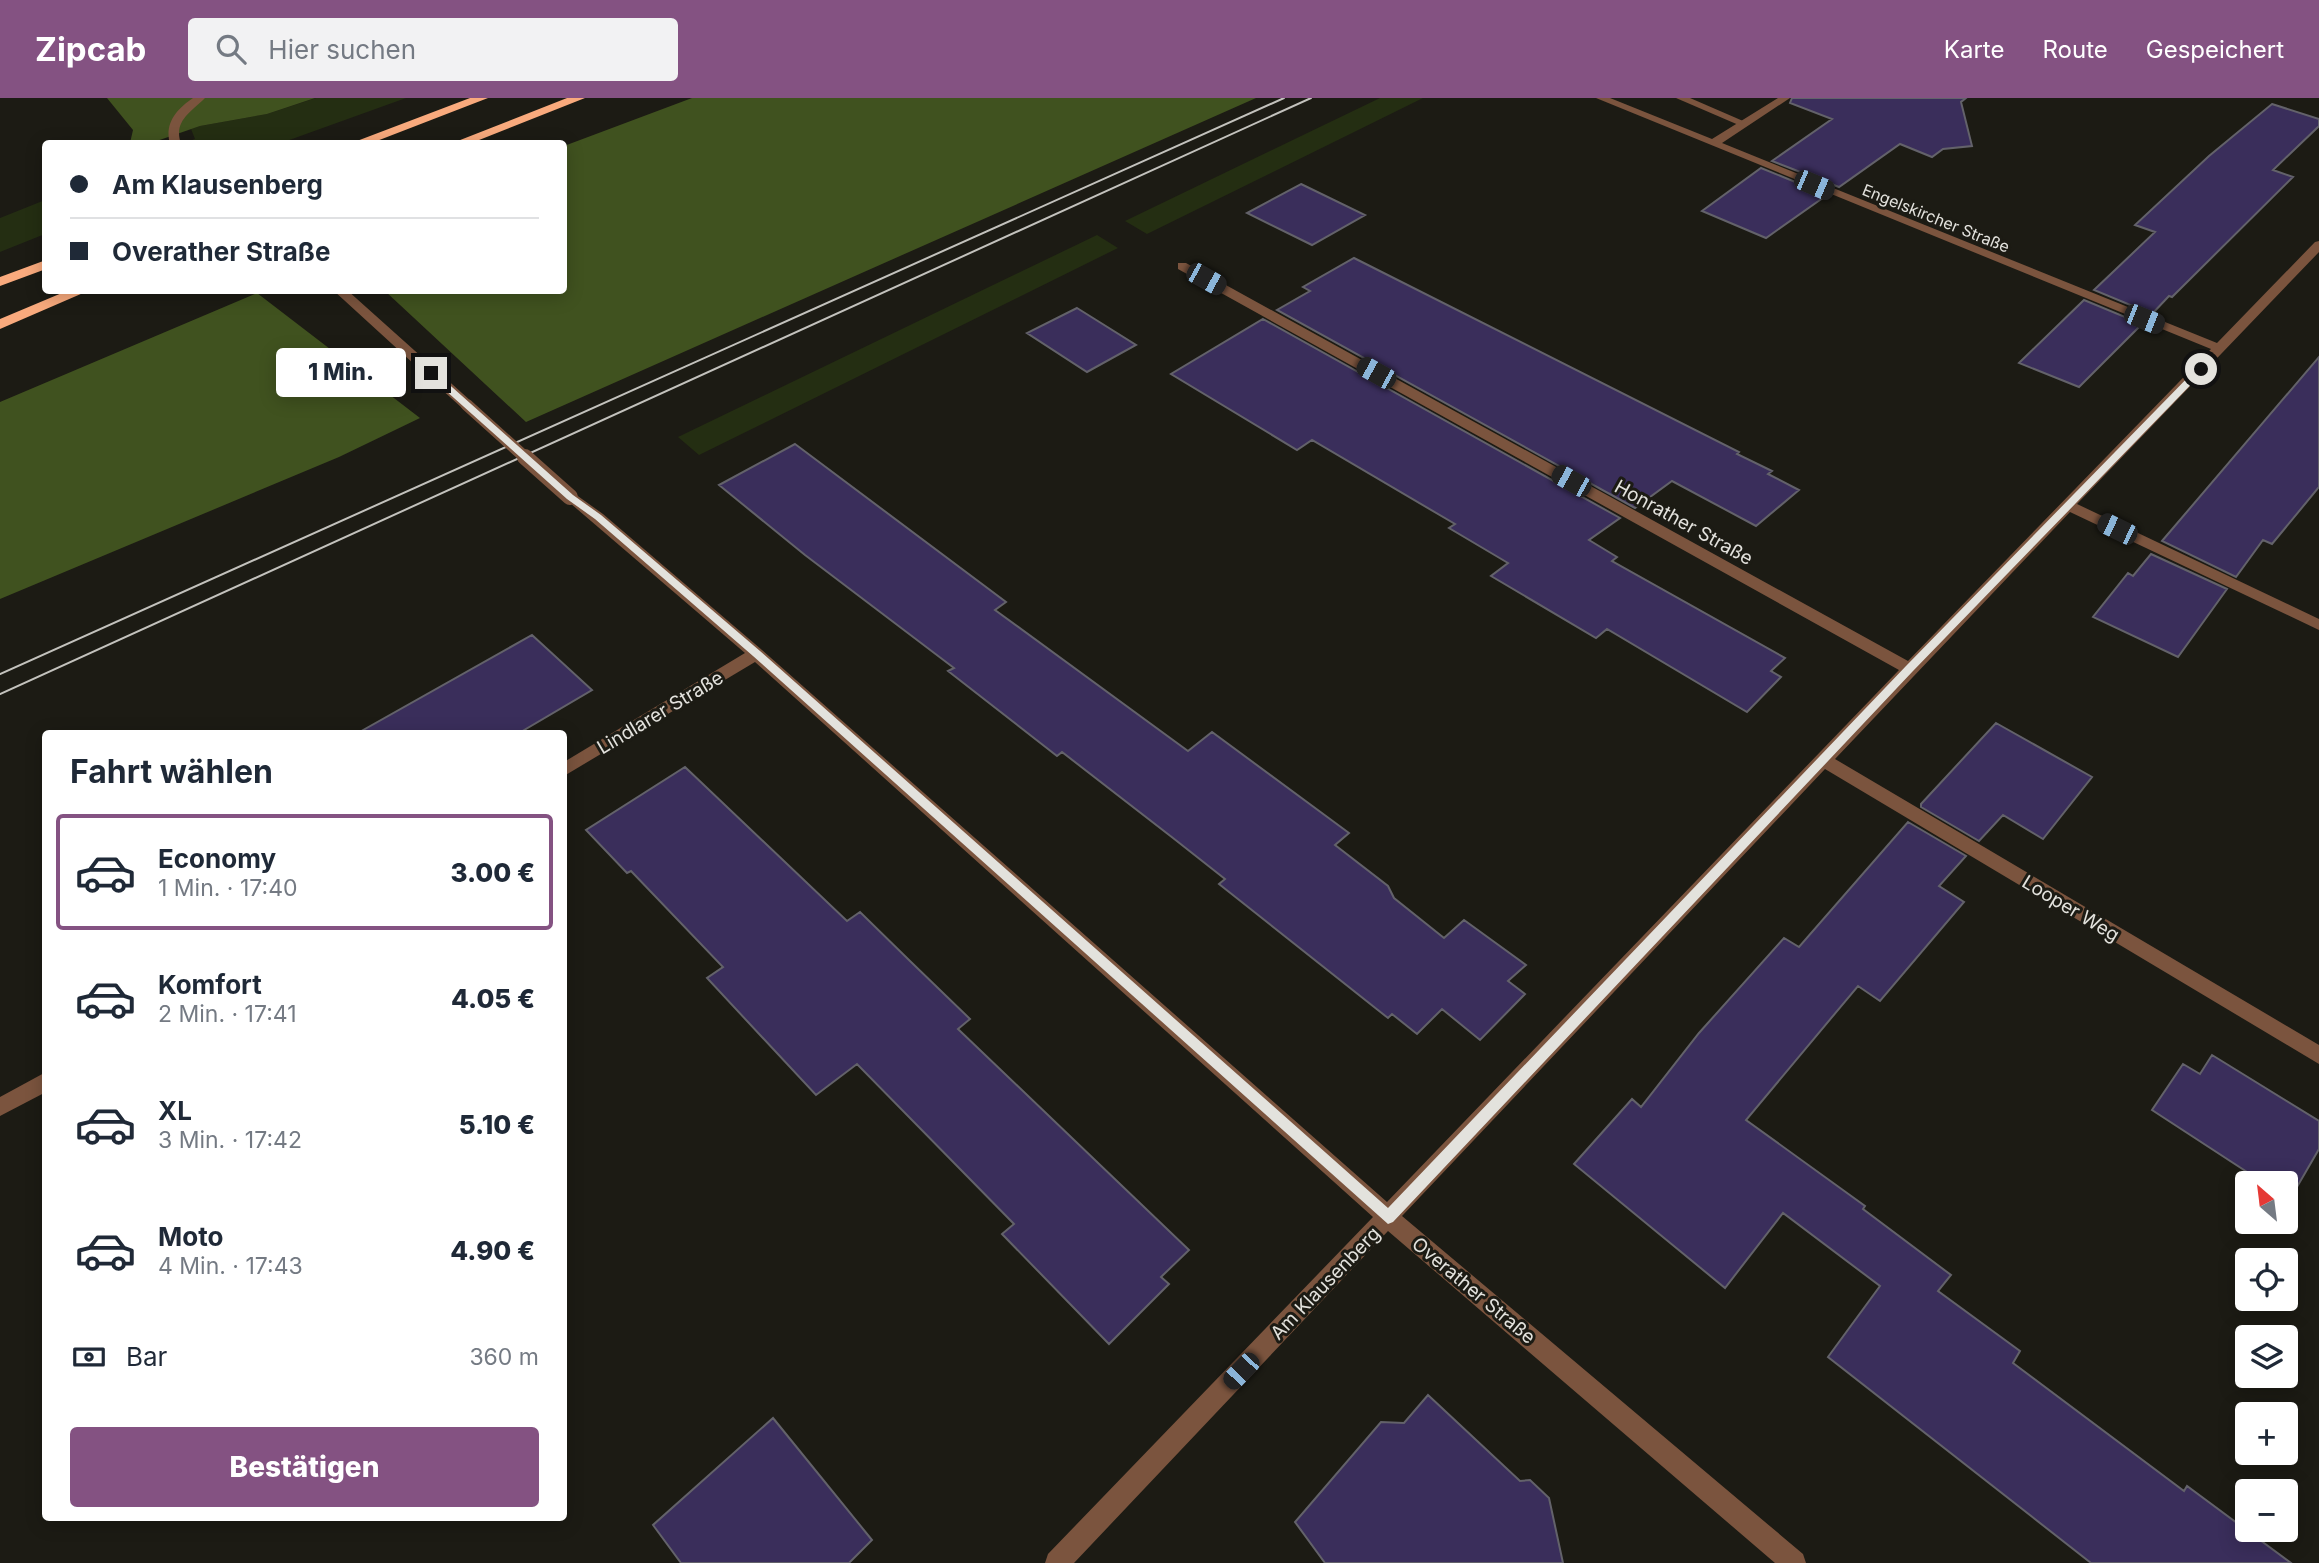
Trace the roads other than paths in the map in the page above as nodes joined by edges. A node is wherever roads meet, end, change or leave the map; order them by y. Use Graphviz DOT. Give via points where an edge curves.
graph roads {
  1 [pos="200,98"];
  2 [pos="482,98"];
  3 [pos="579,98"];
  4 [pos="1601,98"];
  5 [pos="1681,98"];
  6 [pos="1785,98"];
  7 [pos="1745,124"];
  8 [pos="174,140"];
  9 [pos="366,140"];
  10 [pos="467,140"];
  11 [pos="1714,143"];
  12 [pos="2319,245"];
  13 [pos="42,266"];
  14 [pos="1182,266"];
  15 [pos="0,282"];
  16 [pos="73,294"];
  17 [pos="343,294"];
  18 [pos="0,324"];
  19 [pos="2221,349"];
  20 [pos="2067,505"];
  21 [pos="2319,625"];
  22 [pos="756,654"];
  23 [pos="1910,668"];
  24 [pos="1823,760"];
  25 [pos="567,768"];
  26 [pos="2319,1055"];
  27 [pos="42,1083"];
  28 [pos="0,1107"];
  29 [pos="1388,1217"];
  30 [pos="1057,1563"];
  31 [pos="1794,1563"];
  1 -- 8 [label="street" via="175,122"];
  2 -- 9 [label="highway"];
  3 -- 10 [label="highway"];
  4 -- 11 [label="street, Engelskircher Straße"];
  5 -- 7 [label="street"];
  6 -- 7 [label="street"];
  7 -- 11 [label="street"];
  11 -- 19 [label="street, Engelskircher Straße"];
  12 -- 19 [label="street, Am Klausenberg"];
  13 -- 15 [label="highway"];
  14 -- 23 [label="street, Honrather Straße"];
  16 -- 18 [label="highway"];
  17 -- 22 [label="street, Overather Straße, bridge" via="570,497"];
  19 -- 20 [label="street, Am Klausenberg"];
  20 -- 21 [label="street"];
  20 -- 23 [label="street, Am Klausenberg"];
  22 -- 25 [label="street, Lindlarer Straße"];
  22 -- 29 [label="street, Overather Straße"];
  23 -- 24 [label="street, Am Klausenberg"];
  24 -- 26 [label="street, Looper Weg"];
  24 -- 29 [label="street, Am Klausenberg"];
  27 -- 28 [label="street"];
  29 -- 30 [label="street, Am Klausenberg"];
  29 -- 31 [label="street, Overather Straße"];
}
